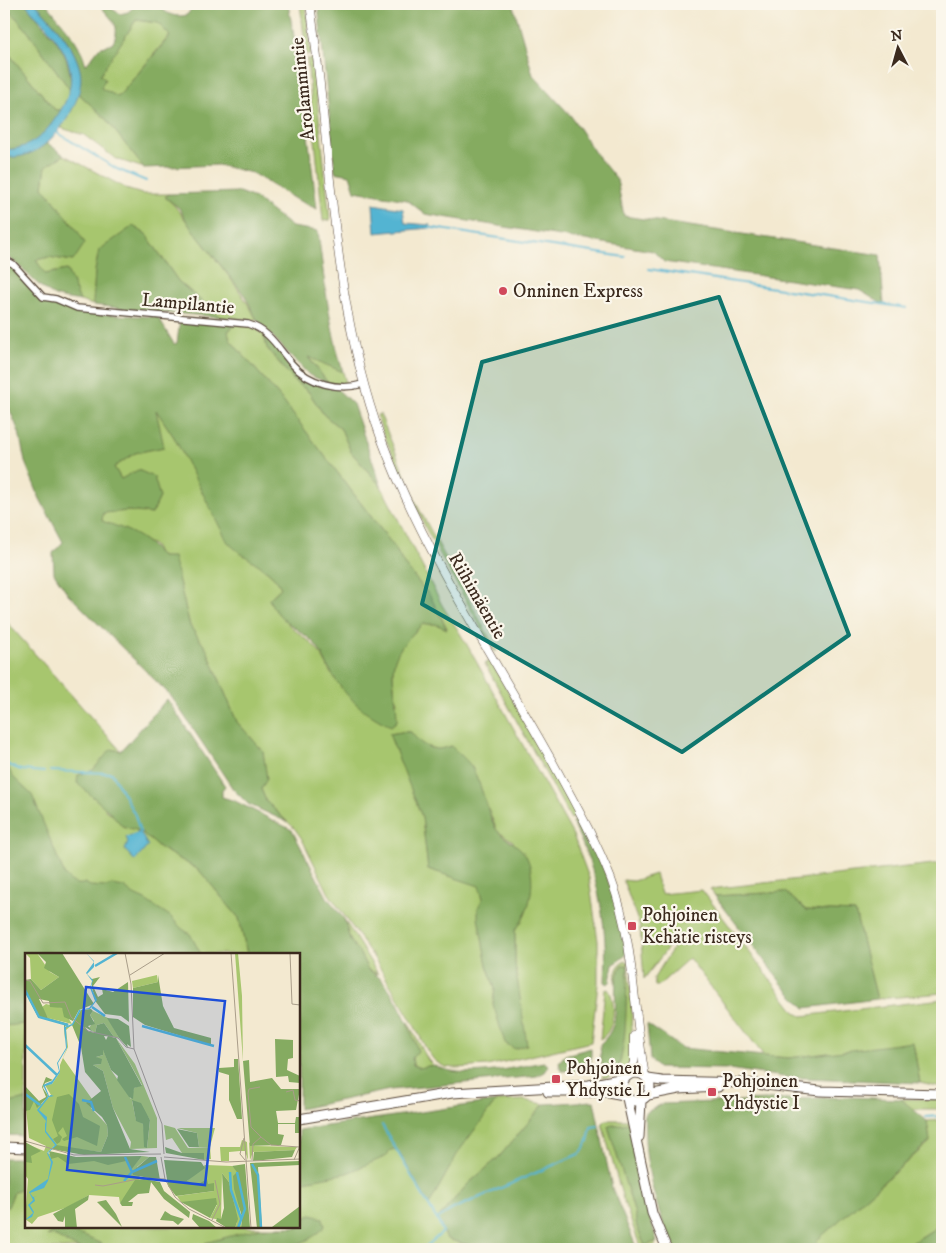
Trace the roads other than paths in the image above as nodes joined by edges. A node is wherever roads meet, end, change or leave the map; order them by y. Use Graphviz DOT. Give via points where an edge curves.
graph roads {
  1 [pos="310,4"];
  2 [pos="328,171"];
  3 [pos="4,259"];
  4 [pos="363,384"];
  5 [pos="636,1022"];
  6 [pos="627,1076"];
  7 [pos="646,1077"];
  8 [pos="788,1088"];
  9 [pos="942,1094"];
  10 [pos="433,1097"];
  11 [pos="625,1097"];
  12 [pos="645,1098"];
  13 [pos="300,1119"];
  14 [pos="4,1147"];
  15 [pos="25,1148"];
  16 [pos="638,1150"];
  17 [pos="664,1248"];
  1 -- 2 [label="street, Arolammintie"];
  2 -- 4 [label="street, Riihimäentie" via="346,312"];
  3 -- 4 [label="street, Lampilantie" via="13,264 43,297 56,298 77,308 248,324 265,332 293,366 307,377 343,388"];
  4 -- 5 [label="street, Riihimäentie" via="382,441 413,511 582,816 610,876 629,944"];
  5 -- 6 [label="street, Riihimäentie" via="634,1062"];
  5 -- 7 [label="street, Riihimäentie"];
  6 -- 7 [label="main road" via="637,1073"];
  6 -- 10 [label="main road" via="589,1085 496,1088"];
  6 -- 11 [label="main road" via="622,1085"];
  7 -- 8 [label="main road" via="662,1081 746,1083"];
  7 -- 12 [label="main road" via="650,1087"];
  8 -- 9 [label="main road"];
  8 -- 12 [label="main road" via="702,1087"];
  10 -- 11 [label="main road" via="525,1092 608,1092"];
  10 -- 13 [label="main road"];
  11 -- 12 [label="main road" via="634,1102"];
  11 -- 16 [label="main road"];
  12 -- 16 [label="main road"];
  14 -- 15 [label="main road"];
  16 -- 17 [label="main road" via="652,1213"];
}
